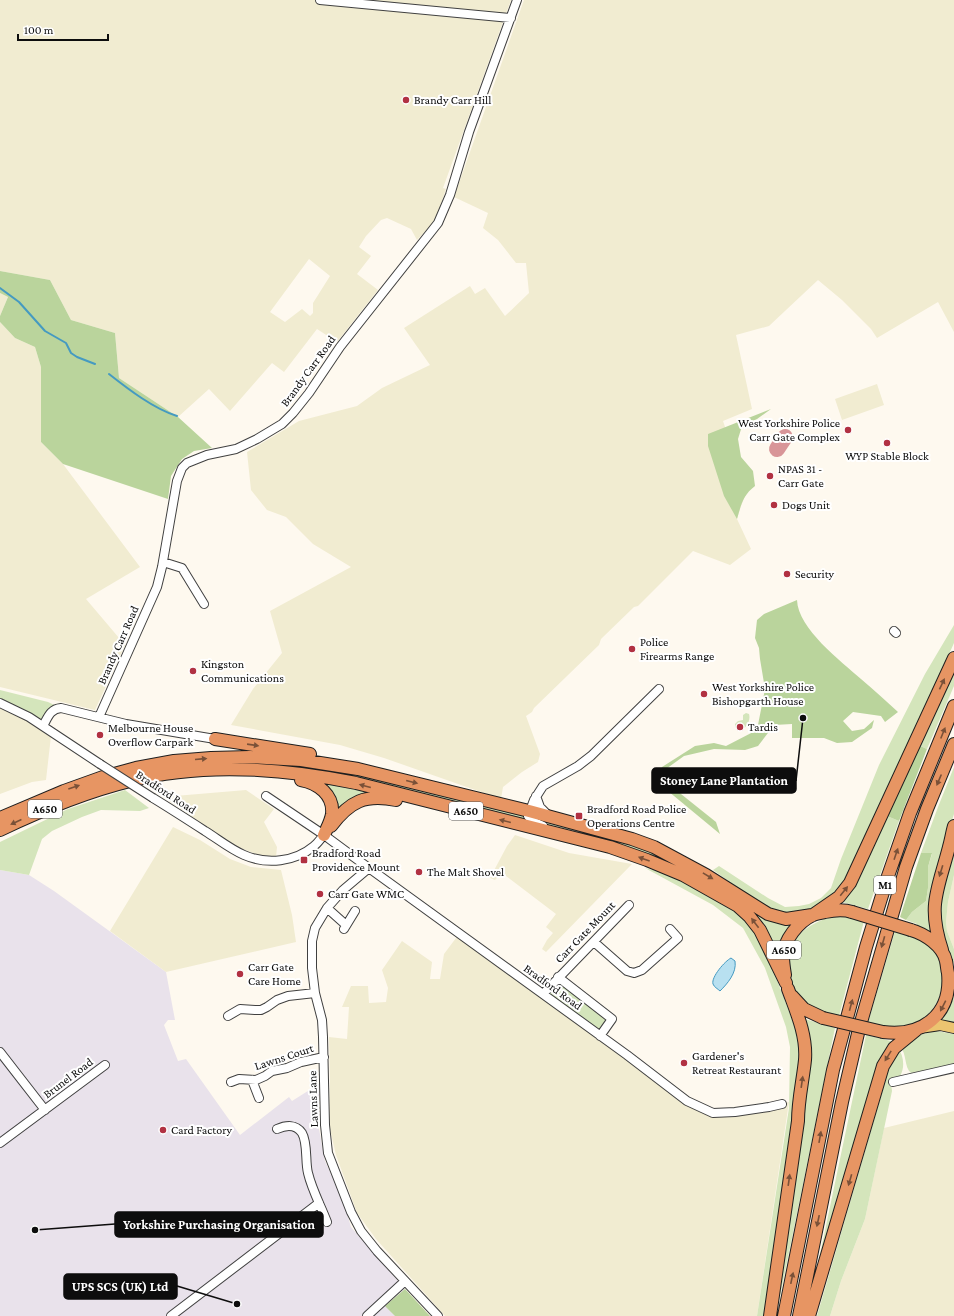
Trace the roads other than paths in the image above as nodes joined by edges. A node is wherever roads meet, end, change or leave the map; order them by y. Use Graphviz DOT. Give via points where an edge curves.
graph roads {
  1 [pos="320,0"];
  2 [pos="517,0"];
  3 [pos="511,18"];
  4 [pos="163,562"];
  5 [pos="204,604"];
  6 [pos="954,658"];
  7 [pos="659,690"];
  8 [pos="0,703"];
  9 [pos="954,706"];
  10 [pos="98,717"];
  11 [pos="43,726"];
  12 [pos="215,739"];
  13 [pos="954,744"];
  14 [pos="358,769"];
  15 [pos="175,773"];
  16 [pos="266,796"];
  17 [pos="536,796"];
  18 [pos="427,802"];
  19 [pos="529,811"];
  20 [pos="550,817"];
  21 [pos="0,818"];
  22 [pos="954,826"];
  23 [pos="0,830"];
  24 [pos="324,834"];
  25 [pos="587,841"];
  26 [pos="369,868"];
  27 [pos="629,904"];
  28 [pos="327,908"];
  29 [pos="354,911"];
  30 [pos="813,915"];
  31 [pos="670,929"];
  32 [pos="594,942"];
  33 [pos="946,960"];
  34 [pos="954,975"];
  35 [pos="558,977"];
  36 [pos="787,986"];
  37 [pos="315,993"];
  38 [pos="543,994"];
  39 [pos="228,1016"];
  40 [pos="954,1028"];
  41 [pos="918,1029"];
  42 [pos="600,1036"];
  43 [pos="0,1052"];
  44 [pos="324,1057"];
  45 [pos="105,1065"];
  46 [pos="954,1068"];
  47 [pos="252,1080"];
  48 [pos="231,1082"];
  49 [pos="893,1082"];
  50 [pos="259,1098"];
  51 [pos="782,1104"];
  52 [pos="45,1110"];
  53 [pos="277,1129"];
  54 [pos="0,1143"];
  55 [pos="319,1203"];
  56 [pos="327,1222"];
  57 [pos="405,1281"];
  58 [pos="171,1316"];
  59 [pos="366,1316"];
  60 [pos="438,1316"];
  61 [pos="770,1316"];
  62 [pos="784,1316"];
  63 [pos="799,1316"];
  64 [pos="809,1316"];
  1 -- 3 [label="street"];
  2 -- 3 [label="street, Brandy Carr Road"];
  3 -- 4 [label="street, Brandy Carr Road" via="438,223 340,347 309,393 282,424 236,449 196,459 182,468"];
  4 -- 5 [label="street" via="182,568"];
  4 -- 10 [label="street, Brandy Carr Road" via="157,587"];
  30 -- 6 [label="highway, one-way" via="839,897 850,883"];
  7 -- 17 [label="street" via="591,756 543,786"];
  8 -- 11 [label="street, Bradford Road"];
  62 -- 9 [label="highway, M1, one-way" via="834,1070 866,947 910,813"];
  10 -- 11 [label="street" via="55,708"];
  10 -- 12 [label="street"];
  11 -- 24 [label="street, Bradford Road, bridge" via="245,855 269,861 290,859 314,846"];
  12 -- 14 [label="highway, one-way" via="326,757"];
  13 -- 63 [label="highway, M1, one-way" via="906,867 859,1029"];
  14 -- 19 [label="highway, A650, one-way"];
  21 -- 14 [label="highway, A650, one-way" via="103,777 174,761 250,757 301,760"];
  18 -- 15 [label="highway, A650, one-way" via="356,783 299,774 253,770"];
  15 -- 23 [label="highway, A650, one-way" via="132,780 91,792"];
  15 -- 24 [label="highway" via="270,776 310,781 321,788 331,803 332,814"];
  16 -- 24 [label="street, Bradford Road"];
  17 -- 19 [label="street"];
  17 -- 20 [label="street" via="540,807"];
  18 -- 24 [label="highway" via="386,798 365,799 345,809"];
  25 -- 18 [label="highway, A650, one-way"];
  19 -- 20 [label="highway, A650"];
  19 -- 25 [label="street" via="528,816 539,825 573,833"];
  20 -- 30 [label="highway, A650, one-way" via="654,847 773,916 786,919"];
  22 -- 33 [label="highway, one-way" via="934,906 937,932"];
  24 -- 26 [label="street, Bradford Road"];
  36 -- 25 [label="highway, A650, one-way" via="760,930 738,906 683,875 647,860"];
  26 -- 28 [label="street, Lawns Lane"];
  26 -- 38 [label="street, Bradford Road"];
  27 -- 32 [label="street, Carr Gate Mount"];
  28 -- 29 [label="street" via="345,927"];
  28 -- 37 [label="street, Lawns Lane" via="315,928 312,942"];
  30 -- 33 [label="highway, A650, bridge" via="847,910 911,930 930,939"];
  30 -- 36 [label="highway, A650" via="796,929 787,942 783,957"];
  31 -- 32 [label="street" via="678,938 642,970 634,972 627,971"];
  32 -- 35 [label="street, Carr Gate Mount"];
  33 -- 34 [label="main road, A650"];
  33 -- 41 [label="highway, A650, one-way" via="949,982 944,1004 932,1021"];
  35 -- 38 [label="street, Carr Gate Mount"];
  35 -- 42 [label="street" via="612,1019"];
  36 -- 41 [label="highway, A650, bridge" via="804,1009 823,1018 882,1032"];
  61 -- 36 [label="highway, one-way" via="805,1059 802,1032"];
  37 -- 39 [label="street" via="282,998 261,1010 239,1005"];
  37 -- 44 [label="street, Lawns Lane" via="322,1020"];
  38 -- 42 [label="street, Bradford Road"];
  40 -- 41 [label="main road, A650" via="940,1025"];
  41 -- 64 [label="highway, one-way" via="894,1048 883,1066"];
  42 -- 51 [label="street, Bradford Road" via="687,1101 713,1113"];
  43 -- 52 [label="street, Brunel Road"];
  44 -- 47 [label="street, Lawns Court" via="272,1071"];
  44 -- 57 [label="street, Lawns Lane" via="328,1153 361,1231"];
  45 -- 52 [label="street, Brunel Road"];
  46 -- 49 [label="street" via="905,1075"];
  47 -- 48 [label="street, Lawns Court" via="239,1079"];
  47 -- 50 [label="street, Lawns Court"];
  52 -- 54 [label="street, Brunel Road"];
  53 -- 55 [label="street" via="293,1126 302,1132 308,1172"];
  55 -- 56 [label="street"];
  55 -- 58 [label="street"];
  57 -- 59 [label="street"];
  57 -- 60 [label="street, Lawns Lane"];
}
